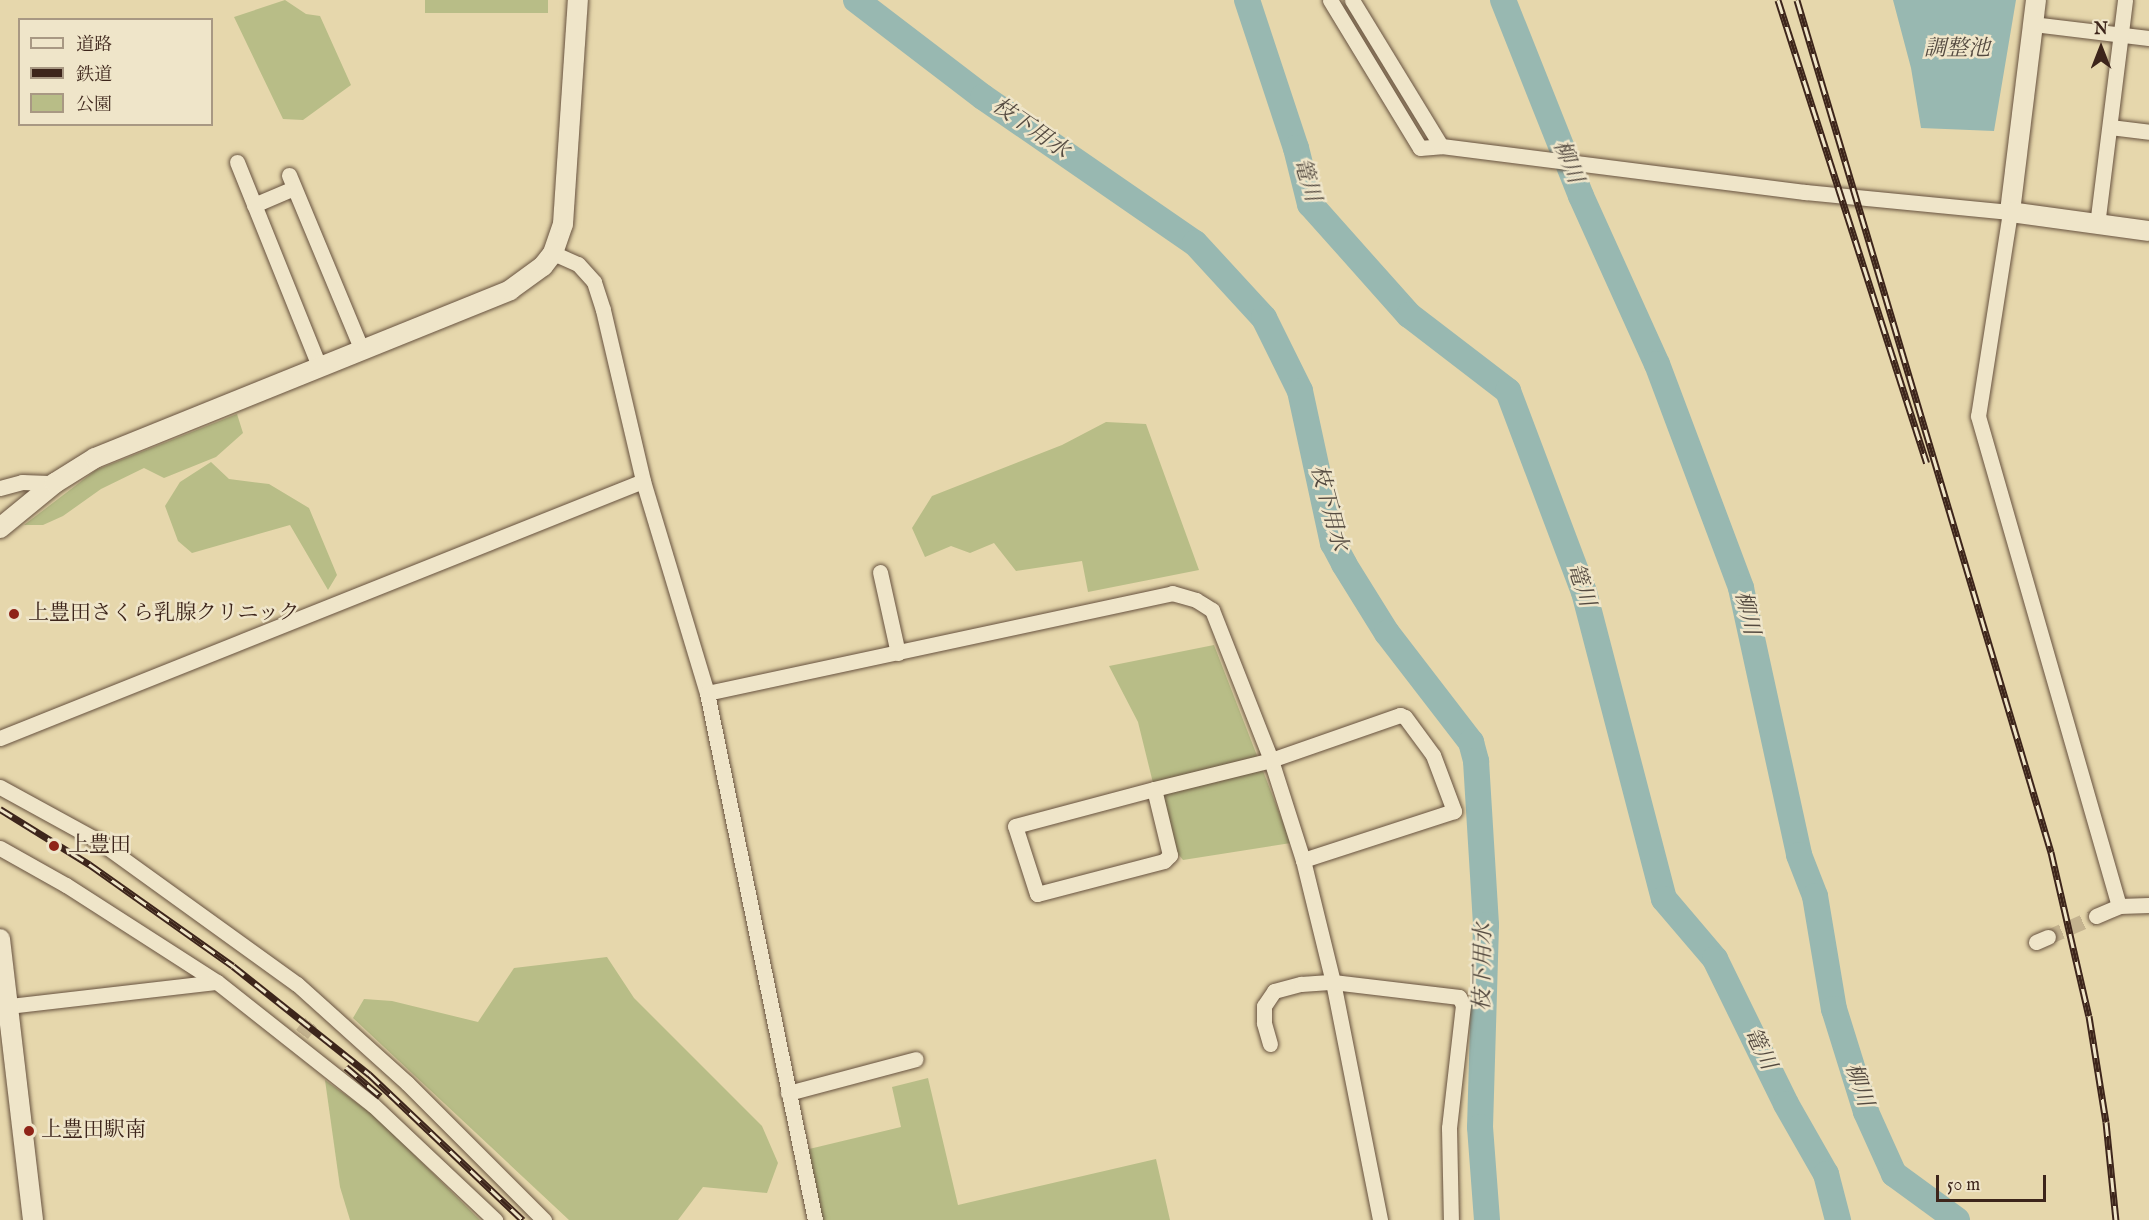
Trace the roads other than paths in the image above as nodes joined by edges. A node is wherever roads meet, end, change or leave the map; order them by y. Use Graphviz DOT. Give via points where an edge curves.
graph roads {
  1 [pos="578,0"];
  2 [pos="1330,0"];
  3 [pos="1352,0"];
  4 [pos="2036,0"];
  5 [pos="2126,0"];
  6 [pos="2033,24"];
  7 [pos="2121,35"];
  8 [pos="2149,38"];
  9 [pos="2110,126"];
  10 [pos="2149,132"];
  11 [pos="1441,146"];
  12 [pos="237,162"];
  13 [pos="254,205"];
  14 [pos="2010,212"];
  15 [pos="2097,225"];
  16 [pos="2149,231"];
  17 [pos="553,253"];
  18 [pos="362,350"];
  19 [pos="320,368"];
  20 [pos="643,481"];
  21 [pos="55,483"];
  22 [pos="0,488"];
  23 [pos="0,528"];
  24 [pos="880,572"];
  25 [pos="898,653"];
  26 [pos="707,693"];
  27 [pos="0,738"];
  28 [pos="1271,760"];
  29 [pos="0,786"];
  30 [pos="1154,789"];
  31 [pos="0,848"];
  32 [pos="1303,860"];
  33 [pos="2149,905"];
  34 [pos="2119,906"];
  35 [pos="2096,916"];
  36 [pos="0,939"];
  37 [pos="217,981"];
  38 [pos="1333,981"];
  39 [pos="9,1006"];
  40 [pos="1270,1044"];
  41 [pos="916,1059"];
  42 [pos="788,1093"];
  43 [pos="33,1220"];
  44 [pos="495,1220"];
  45 [pos="544,1220"];
  46 [pos="815,1220"];
  47 [pos="1380,1220"];
  48 [pos="1451,1220"];
  1 -- 17 [label="street" via="563,224"];
  2 -- 11 [label="street" via="1420,148"];
  3 -- 11 [label="street"];
  4 -- 6 [label="street"];
  5 -- 7 [label="street"];
  6 -- 7 [label="street"];
  6 -- 14 [label="street"];
  7 -- 8 [label="street"];
  7 -- 9 [label="street"];
  9 -- 10 [label="street"];
  9 -- 15 [label="street"];
  11 -- 14 [label="street" via="1828,195"];
  12 -- 13 [label="street"];
  13 -- 18 [label="street" via="292,182"];
  13 -- 19 [label="street"];
  14 -- 15 [label="street"];
  14 -- 34 [label="street" via="1978,416"];
  15 -- 16 [label="street"];
  17 -- 18 [label="street" via="522,284"];
  17 -- 20 [label="street" via="578,264 594,282"];
  18 -- 19 [label="street"];
  19 -- 21 [label="street" via="94,458"];
  20 -- 26 [label="street"];
  20 -- 27 [label="street"];
  21 -- 22 [label="street" via="22,482"];
  21 -- 23 [label="street"];
  24 -- 25 [label="street"];
  25 -- 26 [label="street"];
  25 -- 28 [label="street" via="1172,593 1184,594 1212,610"];
  26 -- 42 [label="street"];
  28 -- 30 [label="street"];
  28 -- 32 [label="street"];
  28 -- 32 [label="street" via="1400,715 1433,755 1454,811"];
  29 -- 45 [label="street" via="97,840 297,984 318,1012 406,1083"];
  30 -- 30 [label="street" via="1016,825 1036,894 1164,861 1170,855"];
  31 -- 37 [label="street"];
  32 -- 38 [label="street"];
  33 -- 34 [label="street"];
  34 -- 35 [label="street"];
  36 -- 39 [label="street"];
  37 -- 39 [label="street"];
  37 -- 44 [label="street" via="299,1038"];
  38 -- 40 [label="street" via="1274,992 1263,1016"];
  38 -- 47 [label="street"];
  38 -- 48 [label="street" via="1459,997 1463,1005 1449,1128"];
  39 -- 43 [label="street"];
  41 -- 42 [label="street"];
  42 -- 46 [label="street"];
}
